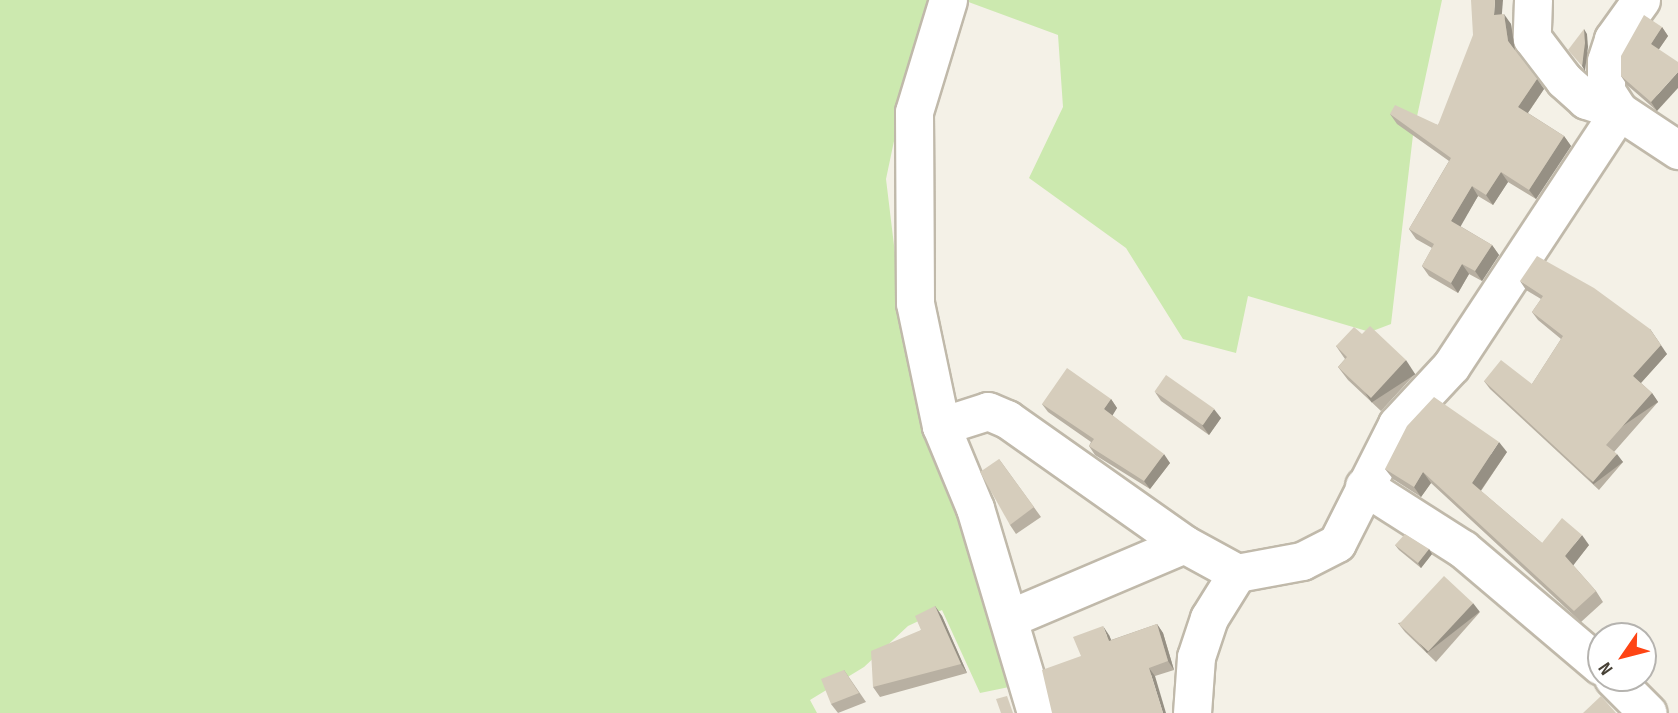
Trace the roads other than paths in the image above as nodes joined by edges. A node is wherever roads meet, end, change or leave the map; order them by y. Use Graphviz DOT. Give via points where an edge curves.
graph roads {
  1 [pos="948,0"];
  2 [pos="1533,0"];
  3 [pos="1641,0"];
  4 [pos="1619,111"];
  5 [pos="1677,146"];
  6 [pos="929,374"];
  7 [pos="988,411"];
  8 [pos="941,426"];
  9 [pos="1364,486"];
  10 [pos="1184,544"];
  11 [pos="1237,573"];
  12 [pos="1010,618"];
  13 [pos="1587,654"];
  14 [pos="1627,692"];
  15 [pos="1036,713"];
  16 [pos="1192,713"];
  17 [pos="1648,713"];
  1 -- 6 [label="street" via="914,112 910,178 915,303"];
  2 -- 4 [label="street" via="1537,50 1587,100"];
  3 -- 4 [label="street" via="1613,39 1606,61 1606,91"];
  4 -- 5 [label="street"];
  4 -- 9 [label="street" via="1451,366 1396,425"];
  6 -- 7 [label="street" via="957,399"];
  6 -- 8 [label="street"];
  7 -- 8 [label="street"];
  7 -- 10 [label="street"];
  8 -- 12 [label="street"];
  9 -- 11 [label="street" via="1337,543 1324,553"];
  9 -- 13 [label="street" via="1463,549"];
  10 -- 11 [label="street"];
  10 -- 12 [label="street"];
  11 -- 16 [label="street" via="1209,618 1196,657"];
  12 -- 15 [label="street"];
  14 -- 17 [label="street"];
}
